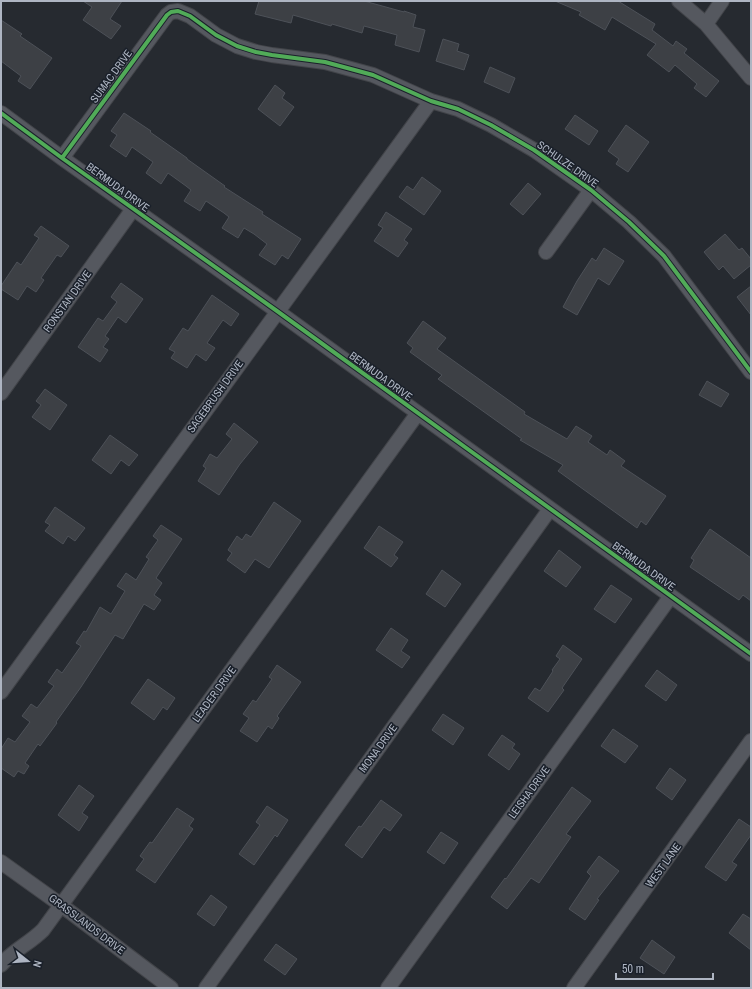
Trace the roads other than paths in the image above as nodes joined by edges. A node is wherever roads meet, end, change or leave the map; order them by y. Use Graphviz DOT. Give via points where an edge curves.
graph roads {
  1 [pos="679,1"];
  2 [pos="722,1"];
  3 [pos="178,11"];
  4 [pos="706,24"];
  5 [pos="751,78"];
  6 [pos="431,101"];
  7 [pos="1,112"];
  8 [pos="62,158"];
  9 [pos="591,190"];
  10 [pos="133,209"];
  11 [pos="546,252"];
  12 [pos="277,311"];
  13 [pos="751,372"];
  14 [pos="1,393"];
  15 [pos="418,414"];
  16 [pos="550,508"];
  17 [pos="671,596"];
  18 [pos="751,654"];
  19 [pos="1,692"];
  20 [pos="751,741"];
  21 [pos="1,862"];
  22 [pos="62,905"];
  23 [pos="1,964"];
  24 [pos="171,988"];
  25 [pos="206,988"];
  26 [pos="388,988"];
  27 [pos="574,988"];
  1 -- 4 [label="street"];
  2 -- 4 [label="street"];
  3 -- 6 [label="street, SCHULZE DRIVE" via="237,46 272,56 325,62 350,68 373,75"];
  3 -- 8 [label="street, SUMAC DRIVE" via="166,15"];
  4 -- 5 [label="street"];
  6 -- 9 [label="street, SCHULZE DRIVE" via="458,109 497,129 534,150"];
  6 -- 12 [label="street, SAGEBRUSH DRIVE"];
  7 -- 8 [label="street, BERMUDA DRIVE"];
  8 -- 10 [label="street, BERMUDA DRIVE"];
  9 -- 11 [label="street"];
  9 -- 13 [label="street, SCHULZE DRIVE" via="664,256"];
  10 -- 12 [label="street, BERMUDA DRIVE"];
  10 -- 14 [label="street, RONSTAN DRIVE"];
  12 -- 15 [label="street, BERMUDA DRIVE"];
  12 -- 19 [label="street, SAGEBRUSH DRIVE"];
  15 -- 16 [label="street, BERMUDA DRIVE"];
  15 -- 22 [label="street, LEADER DRIVE"];
  16 -- 17 [label="street, BERMUDA DRIVE"];
  16 -- 25 [label="street, MONA DRIVE"];
  17 -- 18 [label="street, BERMUDA DRIVE"];
  17 -- 26 [label="street, LEISHA DRIVE"];
  20 -- 27 [label="street, WEST LANE"];
  21 -- 22 [label="street, GRASSLANDS DRIVE"];
  22 -- 23 [label="street, LEADER DRIVE" via="34,940 8,956"];
  22 -- 24 [label="street, GRASSLANDS DRIVE"];
}
